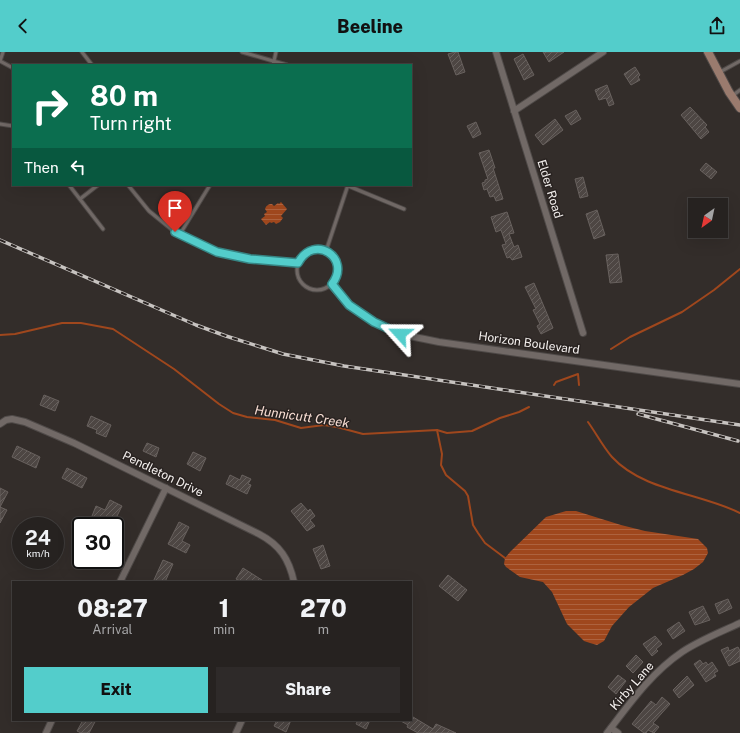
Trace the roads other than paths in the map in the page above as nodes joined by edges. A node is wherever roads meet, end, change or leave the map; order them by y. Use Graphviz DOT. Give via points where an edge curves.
graph roads {
  1 [pos="3,52"];
  2 [pos="82,52"];
  3 [pos="242,52"];
  4 [pos="276,52"];
  5 [pos="496,52"];
  6 [pos="603,52"];
  7 [pos="708,52"];
  8 [pos="0,61"];
  9 [pos="740,61"];
  10 [pos="273,63"];
  11 [pos="91,64"];
  12 [pos="12,67"];
  13 [pos="718,73"];
  14 [pos="740,90"];
  15 [pos="732,96"];
  16 [pos="740,108"];
  17 [pos="514,110"];
  18 [pos="0,124"];
  19 [pos="12,126"];
  20 [pos="70,186"];
  21 [pos="97,186"];
  22 [pos="129,186"];
  23 [pos="209,186"];
  24 [pos="347,186"];
  25 [pos="349,186"];
  26 [pos="80,199"];
  27 [pos="404,208"];
  28 [pos="103,229"];
  29 [pos="180,234"];
  30 [pos="326,251"];
  31 [pos="298,263"];
  32 [pos="332,284"];
  33 [pos="583,332"];
  34 [pos="740,384"];
  35 [pos="0,424"];
  36 [pos="166,488"];
  37 [pos="120,581"];
  38 [pos="294,581"];
  39 [pos="740,623"];
  40 [pos="52,721"];
  41 [pos="242,721"];
  42 [pos="609,730"];
  43 [pos="46,733"];
  44 [pos="236,733"];
  45 [pos="618,733"];
  1 -- 8 [label="lane"];
  2 -- 11 [label="lane"];
  3 -- 10 [label="lane"];
  4 -- 10 [label="lane"];
  5 -- 17 [label="street, Elder Road"];
  6 -- 17 [label="street"];
  7 -- 13 [label="main road"];
  8 -- 12 [label="lane"];
  9 -- 13 [label="lane"];
  13 -- 15 [label="main road"];
  14 -- 15 [label="lane"];
  15 -- 16 [label="main road"];
  17 -- 33 [label="street, Elder Road"];
  18 -- 19 [label="lane"];
  20 -- 26 [label="lane"];
  21 -- 26 [label="lane"];
  22 -- 29 [label="lane" via="149,211"];
  23 -- 29 [label="lane"];
  24 -- 30 [label="lane"];
  25 -- 27 [label="lane"];
  26 -- 28 [label="lane"];
  29 -- 31 [label="lane" via="217,252 250,259"];
  30 -- 31 [label="lane" via="319,249 306,252"];
  30 -- 32 [label="lane" via="331,254 338,266 336,279"];
  31 -- 32 [label="lane" via="298,276 306,287 319,290"];
  32 -- 34 [label="street, Horizon Boulevard" via="349,305 374,322 400,334 439,342"];
  35 -- 36 [label="street, Pendleton Drive" via="12,419 25,422"];
  36 -- 37 [label="street"];
  36 -- 38 [label="street, Pendleton Drive" via="268,538 289,563"];
  39 -- 42 [label="street, Kirby Lane" via="696,644 662,668 641,688"];
  40 -- 43 [label="street"];
  41 -- 44 [label="street"];
  42 -- 45 [label="street"];
}
